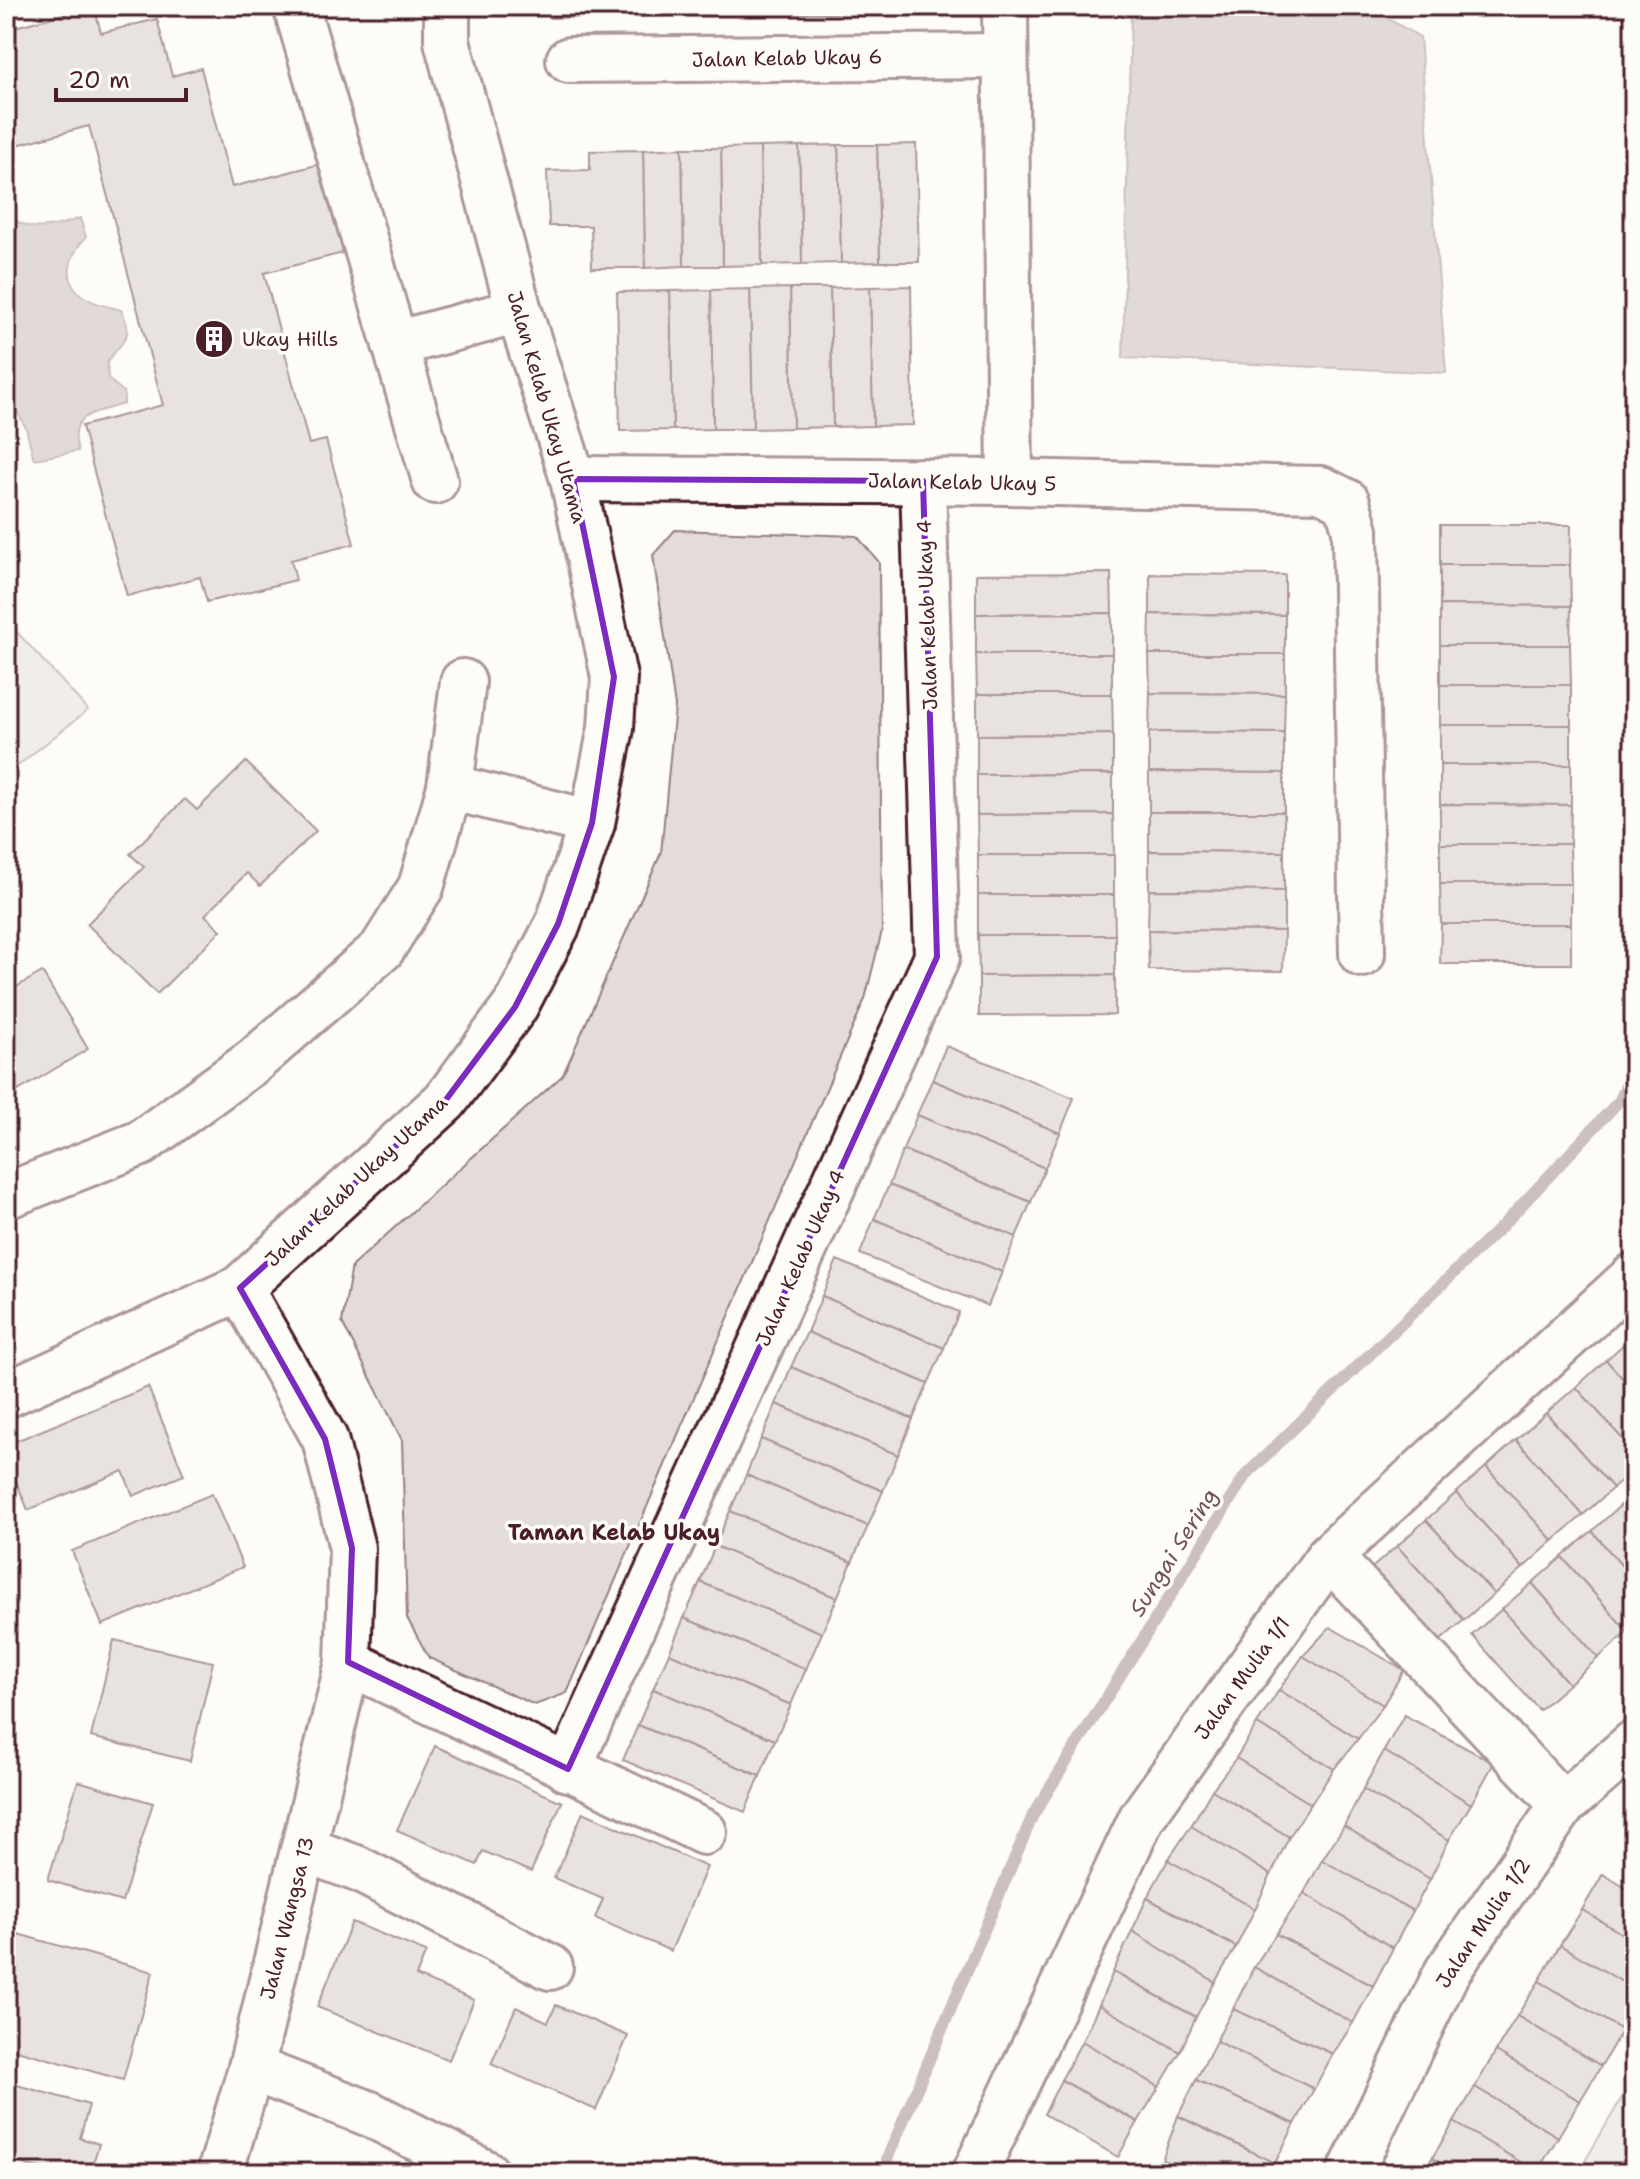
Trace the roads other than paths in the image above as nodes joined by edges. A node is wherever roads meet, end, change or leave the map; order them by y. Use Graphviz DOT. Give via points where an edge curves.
graph roads {
  1 [pos="296,6"];
  2 [pos="447,6"];
  3 [pos="1005,6"];
  4 [pos="1005,56"];
  5 [pos="569,60"];
  6 [pos="519,311"];
  7 [pos="395,344"];
  8 [pos="573,479"];
  9 [pos="435,481"];
  10 [pos="923,481"];
  11 [pos="1010,482"];
  12 [pos="463,682"];
  13 [pos="450,787"];
  14 [pos="592,823"];
  15 [pos="1362,954"];
  16 [pos="6,1196"];
  17 [pos="1634,1276"];
  18 [pos="240,1288"];
  19 [pos="6,1395"];
  20 [pos="1329,1556"];
  21 [pos="348,1662"];
  22 [pos="1634,1743"];
  23 [pos="568,1769"];
  24 [pos="1563,1805"];
  25 [pos="704,1832"];
  26 [pos="304,1849"];
  27 [pos="550,1967"];
  28 [pos="251,2068"];
  29 [pos="220,2173"];
  30 [pos="486,2173"];
  31 [pos="975,2173"];
  32 [pos="1350,2173"];
  1 -- 7 [label="street"];
  2 -- 6 [label="street, Jalan Kelab Ukay Utama" via="447,41"];
  3 -- 4 [label="street"];
  4 -- 5 [label="street, Jalan Kelab Ukay 6"];
  4 -- 11 [label="street"];
  6 -- 7 [label="street"];
  6 -- 8 [label="street, Jalan Kelab Ukay Utama"];
  7 -- 9 [label="street"];
  8 -- 10 [label="street, Jalan Kelab Ukay 5"];
  8 -- 14 [label="street, Jalan Kelab Ukay Utama" via="614,677 611,728"];
  10 -- 11 [label="street, Jalan Kelab Ukay 5"];
  10 -- 23 [label="street, Jalan Kelab Ukay 4" via="937,957"];
  11 -- 15 [label="street, Jalan Kelab Ukay 5" via="1321,489 1347,502 1355,530"];
  12 -- 13 [label="street"];
  13 -- 14 [label="street"];
  13 -- 16 [label="street" via="421,887 382,949 254,1061 141,1143"];
  14 -- 18 [label="street, Jalan Kelab Ukay Utama" via="558,924 515,1007 445,1101"];
  17 -- 20 [label="street, Jalan Mulia 1/1"];
  18 -- 19 [label="street, Jalan Kelab Ukay Utama"];
  18 -- 21 [label="street, Jalan Wangsa 13" via="325,1439 352,1548"];
  20 -- 24 [label="street"];
  20 -- 31 [label="street, Jalan Mulia 1/1" via="1142,1817"];
  21 -- 23 [label="street"];
  21 -- 26 [label="street, Jalan Wangsa 13"];
  22 -- 24 [label="street, Jalan Mulia 1/2"];
  23 -- 25 [label="street"];
  24 -- 32 [label="street, Jalan Mulia 1/2" via="1447,1972"];
  26 -- 27 [label="street" via="358,1869"];
  26 -- 28 [label="street, Jalan Wangsa 13"];
  28 -- 29 [label="street, Jalan Wangsa 13"];
  28 -- 30 [label="street" via="370,2114"];
}
